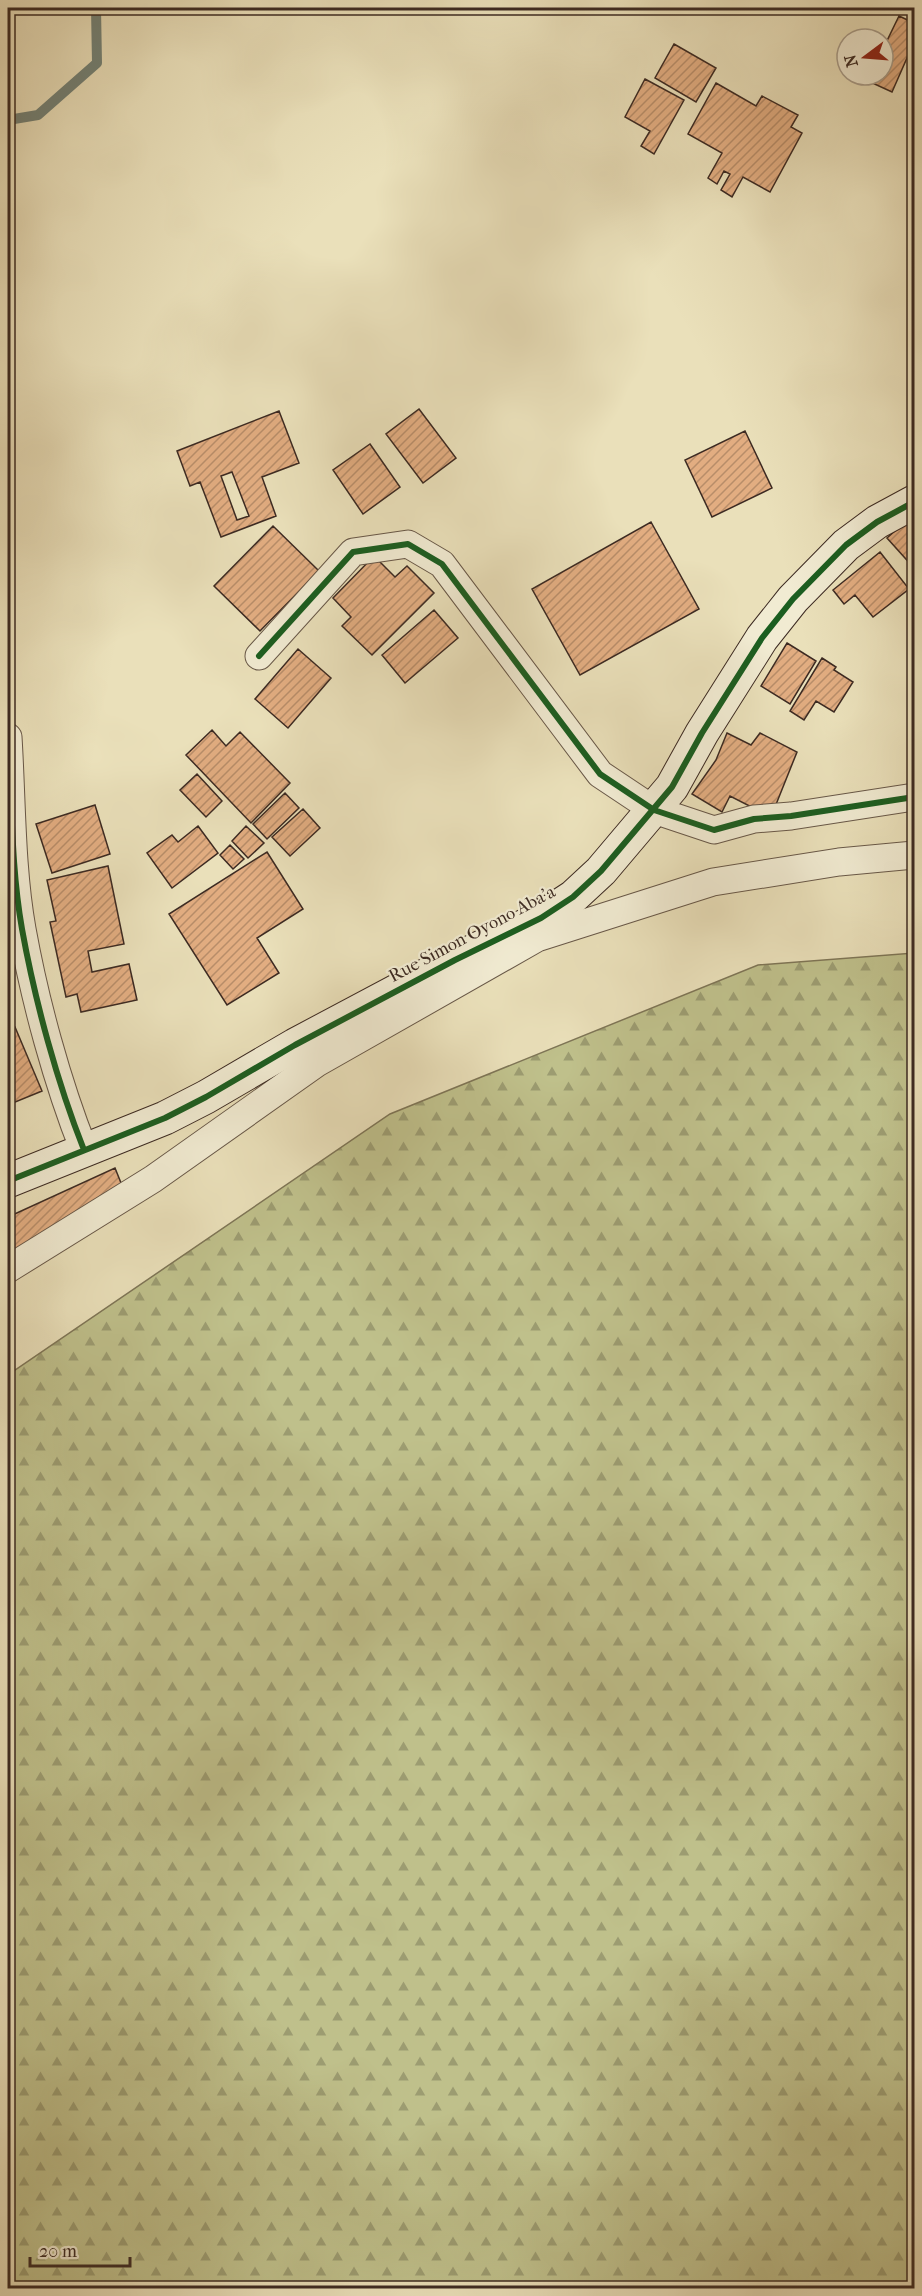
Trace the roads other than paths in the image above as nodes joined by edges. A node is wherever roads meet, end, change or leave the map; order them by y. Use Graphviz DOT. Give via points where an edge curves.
graph roads {
  1 [pos="915,502"];
  2 [pos="259,656"];
  3 [pos="8,737"];
  4 [pos="915,797"];
  5 [pos="654,810"];
  6 [pos="915,855"];
  7 [pos="84,1150"];
  8 [pos="8,1181"];
  9 [pos="8,1269"];
  1 -- 5 [label="street, Rue Simon Oyono Aba'a" via="877,522 846,545 793,599 762,638"];
  2 -- 5 [label="street" via="353,552 408,544 442,564 600,774"];
  3 -- 7 [label="street" via="14,864 22,929 58,1079"];
  4 -- 5 [label="street" via="754,819 714,830"];
  5 -- 7 [label="street, Rue Simon Oyono Aba'a" via="573,897 541,918 295,1045 165,1118"];
  6 -- 9 [label="street" via="839,862 713,882 537,938 317,1063 153,1179"];
  7 -- 8 [label="street, Rue Simon Oyono Aba'a"];
}
